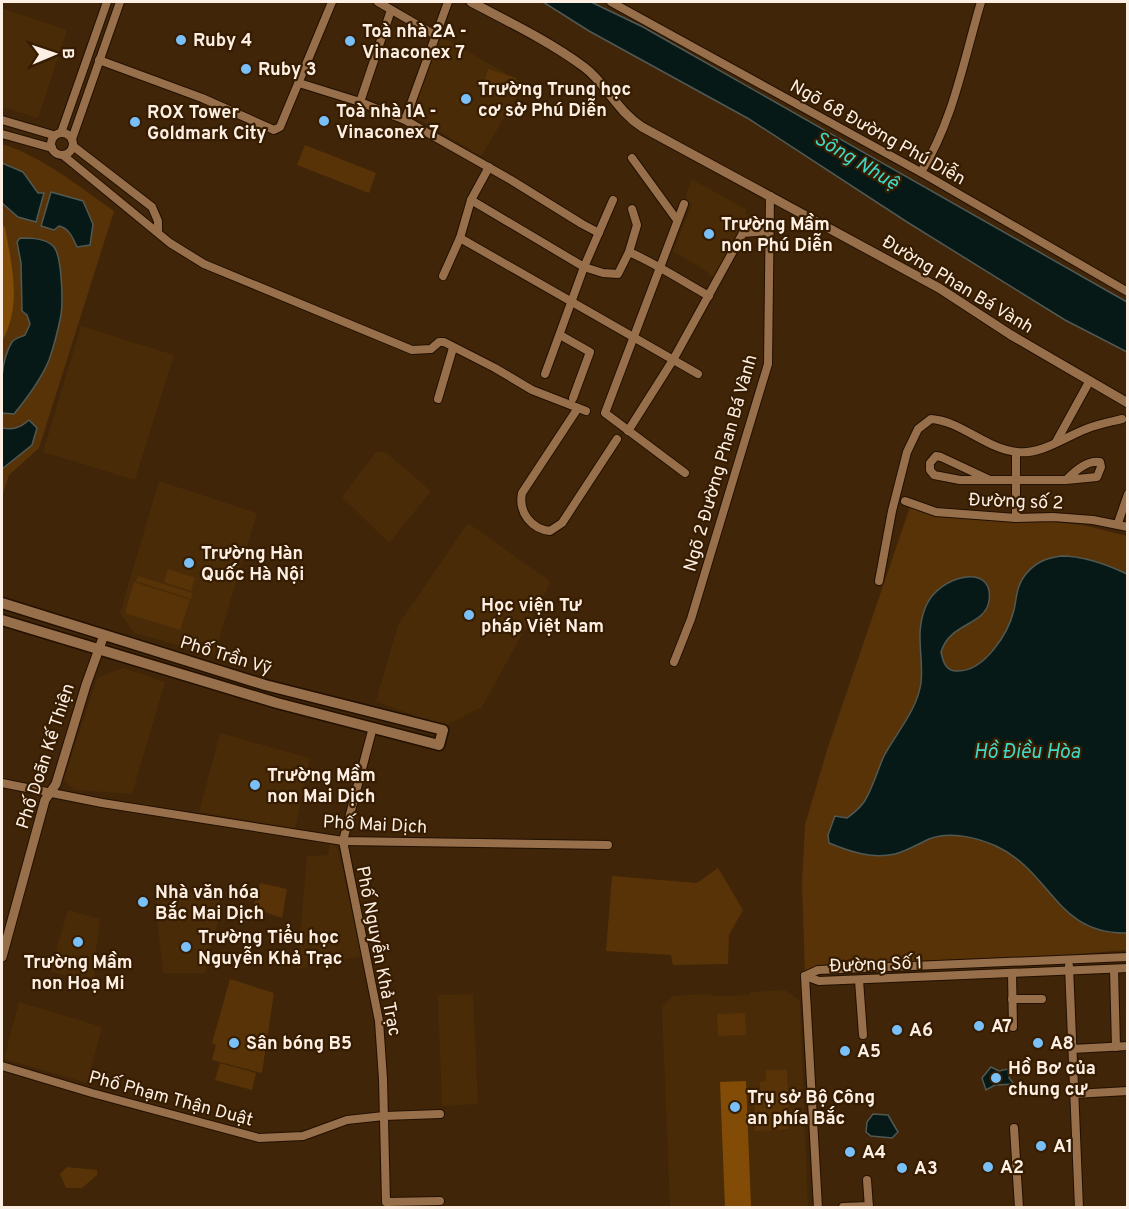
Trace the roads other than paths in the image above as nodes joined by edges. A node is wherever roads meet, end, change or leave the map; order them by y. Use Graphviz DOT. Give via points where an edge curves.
graph roads {
  1 [pos="107,2"];
  2 [pos="120,2"];
  3 [pos="332,2"];
  4 [pos="378,2"];
  5 [pos="448,2"];
  6 [pos="471,2"];
  7 [pos="611,2"];
  8 [pos="981,2"];
  9 [pos="391,10"];
  10 [pos="435,34"];
  11 [pos="99,60"];
  12 [pos="299,83"];
  13 [pos="360,102"];
  14 [pos="2,120"];
  15 [pos="405,120"];
  16 [pos="2,134"];
  17 [pos="57,134"];
  18 [pos="73,142"];
  19 [pos="52,148"];
  20 [pos="64,156"];
  21 [pos="632,158"];
  22 [pos="489,167"];
  23 [pos="921,172"];
  24 [pos="770,196"];
  25 [pos="471,200"];
  26 [pos="613,200"];
  27 [pos="684,204"];
  28 [pos="632,208"];
  29 [pos="677,220"];
  30 [pos="769,231"];
  31 [pos="158,232"];
  32 [pos="599,233"];
  33 [pos="460,238"];
  34 [pos="629,252"];
  35 [pos="584,267"];
  36 [pos="659,267"];
  37 [pos="443,276"];
  38 [pos="1128,292"];
  39 [pos="709,296"];
  40 [pos="572,302"];
  41 [pos="560,335"];
  42 [pos="633,339"];
  43 [pos="453,348"];
  44 [pos="673,360"];
  45 [pos="545,374"];
  46 [pos="698,374"];
  47 [pos="1089,382"];
  48 [pos="573,398"];
  49 [pos="438,399"];
  50 [pos="1128,403"];
  51 [pos="1122,419"];
  52 [pos="628,431"];
  53 [pos="617,439"];
  54 [pos="1056,442"];
  55 [pos="1016,452"];
  56 [pos="685,473"];
  57 [pos="988,479"];
  58 [pos="1017,479"];
  59 [pos="1066,480"];
  60 [pos="1128,494"];
  61 [pos="905,501"];
  62 [pos="1016,518"];
  63 [pos="1118,523"];
  64 [pos="1128,526"];
  65 [pos="879,581"];
  66 [pos="2,603"];
  67 [pos="2,620"];
  68 [pos="104,635"];
  69 [pos="98,648"];
  70 [pos="674,662"];
  71 [pos="376,714"];
  72 [pos="373,728"];
  73 [pos="2,783"];
  74 [pos="50,793"];
  75 [pos="343,841"];
  76 [pos="608,845"];
  77 [pos="2,957"];
  78 [pos="1128,957"];
  79 [pos="1069,960"];
  80 [pos="1128,968"];
  81 [pos="1114,969"];
  82 [pos="1070,970"];
  83 [pos="1012,973"];
  84 [pos="806,976"];
  85 [pos="859,980"];
  86 [pos="1012,999"];
  87 [pos="1042,999"];
  88 [pos="1116,1015"];
  89 [pos="1128,1015"];
  90 [pos="1013,1027"];
  91 [pos="863,1035"];
  92 [pos="1128,1046"];
  93 [pos="1116,1047"];
  94 [pos="1072,1049"];
  95 [pos="2,1066"];
  96 [pos="1128,1091"];
  97 [pos="1074,1094"];
  98 [pos="440,1114"];
  99 [pos="384,1116"];
  100 [pos="1014,1128"];
  101 [pos="867,1180"];
  102 [pos="440,1201"];
  103 [pos="843,1207"];
  104 [pos="869,1207"];
  105 [pos="818,1208"];
  106 [pos="1019,1208"];
  107 [pos="1079,1208"];
  1 -- 17 [label="street"];
  2 -- 11 [label="street"];
  3 -- 12 [label="street"];
  4 -- 9 [label="street"];
  5 -- 10 [label="street"];
  6 -- 24 [label="street, Đường Phan Bá Vành" via="586,68 629,119"];
  7 -- 23 [label="street, Ngõ 68 Đường Phú Diễn"];
  8 -- 23 [label="street" via="949,111"];
  9 -- 10 [label="street"];
  9 -- 13 [label="street"];
  10 -- 15 [label="street"];
  11 -- 12 [label="street" via="274,130 280,128"];
  11 -- 18 [label="street"];
  12 -- 13 [label="street"];
  13 -- 15 [label="street"];
  14 -- 17 [label="street"];
  15 -- 22 [label="street"];
  16 -- 19 [label="street"];
  17 -- 18 [label="street" via="66,134"];
  17 -- 19 [label="street"];
  18 -- 20 [label="street" via="72,151"];
  18 -- 31 [label="street" via="152,207"];
  19 -- 20 [label="street"];
  20 -- 31 [label="street"];
  21 -- 29 [label="street"];
  22 -- 25 [label="street"];
  22 -- 32 [label="street"];
  23 -- 38 [label="street, Ngõ 68 Đường Phú Diễn"];
  24 -- 30 [label="street, Ngõ 2 Đường Phan Bá Vành"];
  24 -- 47 [label="street, Đường Phan Bá Vành" via="939,288"];
  25 -- 33 [label="street"];
  25 -- 35 [label="street"];
  26 -- 32 [label="street"];
  27 -- 29 [label="street"];
  28 -- 34 [label="street" via="637,225"];
  29 -- 36 [label="street"];
  30 -- 39 [label="street" via="743,233"];
  30 -- 70 [label="street, Ngõ 2 Đường Phan Bá Vành" via="768,364 691,619"];
  31 -- 43 [label="street" via="204,264 412,350 431,349 439,342"];
  32 -- 35 [label="street"];
  33 -- 37 [label="street"];
  33 -- 40 [label="street"];
  34 -- 35 [label="street" via="618,274"];
  34 -- 36 [label="street"];
  35 -- 40 [label="street"];
  36 -- 39 [label="street"];
  36 -- 42 [label="street"];
  39 -- 44 [label="street"];
  40 -- 41 [label="street"];
  40 -- 42 [label="street"];
  41 -- 45 [label="street"];
  41 -- 48 [label="street" via="590,352"];
  42 -- 44 [label="street"];
  42 -- 52 [label="street" via="605,413"];
  43 -- 49 [label="street"];
  43 -- 53 [label="street" via="532,390 582,409 522,494 522,510 539,530 550,531 562,523"];
  44 -- 46 [label="street"];
  44 -- 52 [label="street"];
  47 -- 50 [label="street, Đường Phan Bá Vành"];
  47 -- 54 [label="street"];
  51 -- 54 [label="street"];
  52 -- 56 [label="street"];
  54 -- 55 [label="street" via="1034,451"];
  55 -- 58 [label="street"];
  55 -- 65 [label="street" via="942,420 931,419 918,429 907,452"];
  57 -- 57 [label="street" via="941,457 936,456 930,463 934,475 960,480"];
  57 -- 58 [label="street"];
  58 -- 59 [label="street"];
  58 -- 62 [label="street"];
  60 -- 63 [label="street"];
  61 -- 62 [label="street, Đường số 2" via="936,512"];
  62 -- 63 [label="street, Đường số 2"];
  63 -- 64 [label="street, Đường số 2"];
  66 -- 68 [label="main road, Phố Trần Vỹ"];
  67 -- 69 [label="main road, Phố Trần Vỹ"];
  68 -- 69 [label="street, Phố Doãn Kế Thiện"];
  68 -- 71 [label="main road, Phố Trần Vỹ" via="265,685"];
  69 -- 72 [label="main road, Phố Trần Vỹ"];
  69 -- 74 [label="street, Phố Doãn Kế Thiện"];
  71 -- 72 [label="main road"];
  71 -- 72 [label="main road, Phố Trần Vỹ" via="443,730 439,745"];
  72 -- 75 [label="street, Phố Nguyễn Khả Trạc"];
  73 -- 74 [label="street, Phố Mai Dịch"];
  74 -- 75 [label="street, Phố Mai Dịch"];
  74 -- 77 [label="street, Phố Doãn Kế Thiện"];
  75 -- 76 [label="street, Phố Mai Dịch"];
  75 -- 99 [label="street, Phố Nguyễn Khả Trạc" via="380,1021"];
  78 -- 79 [label="street, Đường Số 1"];
  79 -- 82 [label="street"];
  79 -- 84 [label="street, Đường Số 1" via="818,970"];
  80 -- 81 [label="street, Đường Số 1"];
  81 -- 82 [label="street, Đường Số 1"];
  81 -- 88 [label="street"];
  82 -- 83 [label="street, Đường Số 1"];
  82 -- 94 [label="street"];
  83 -- 85 [label="street, Đường Số 1"];
  83 -- 86 [label="street"];
  84 -- 85 [label="street, Đường Số 1" via="819,981"];
  84 -- 105 [label="street"];
  85 -- 91 [label="street"];
  86 -- 87 [label="street"];
  86 -- 90 [label="street"];
  88 -- 89 [label="street"];
  88 -- 93 [label="street"];
  92 -- 93 [label="street"];
  93 -- 94 [label="street"];
  94 -- 97 [label="street"];
  95 -- 99 [label="street, Phố Phạm Thận Duật" via="259,1138 303,1136 346,1120"];
  96 -- 97 [label="street"];
  97 -- 107 [label="street"];
  98 -- 99 [label="street, Phố Phạm Thận Duật"];
  99 -- 102 [label="street, Phố Nguyễn Khả Trạc" via="386,1202"];
  100 -- 106 [label="street"];
  101 -- 104 [label="street"];
  103 -- 104 [label="street"];
}
